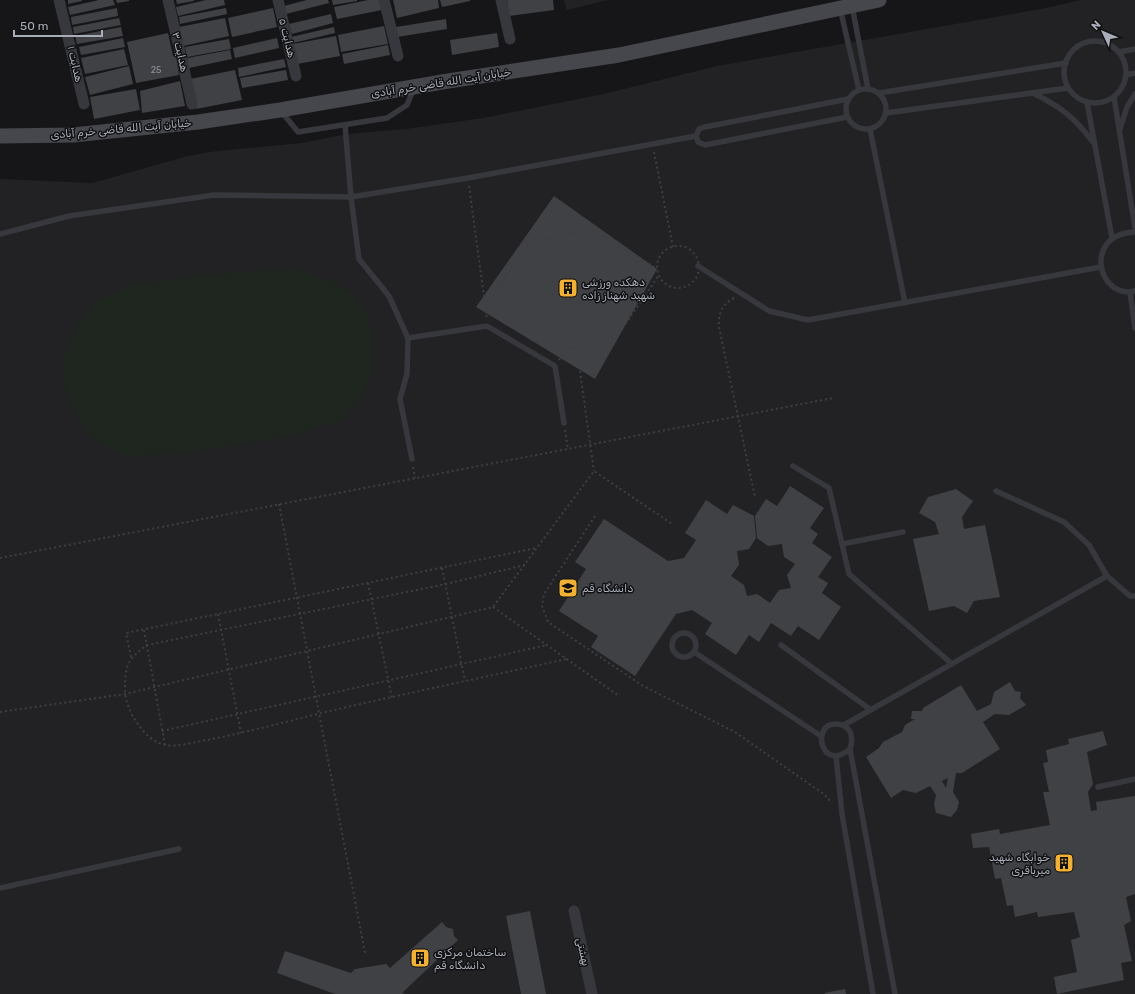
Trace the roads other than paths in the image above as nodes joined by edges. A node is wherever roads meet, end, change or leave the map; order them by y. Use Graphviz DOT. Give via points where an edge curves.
graph roads {
  1 [pos="60,0"];
  2 [pos="168,0"];
  3 [pos="278,0"];
  4 [pos="384,0"];
  5 [pos="501,0"];
  6 [pos="879,0"];
  7 [pos="846,7"];
  8 [pos="510,39"];
  9 [pos="1135,49"];
  10 [pos="1119,52"];
  11 [pos="398,56"];
  12 [pos="1066,63"];
  13 [pos="1135,73"];
  14 [pos="1126,75"];
  15 [pos="296,76"];
  16 [pos="414,87"];
  17 [pos="868,88"];
  18 [pos="1068,88"];
  19 [pos="859,90"];
  20 [pos="879,93"];
  21 [pos="1033,93"];
  22 [pos="1135,94"];
  23 [pos="1114,97"];
  24 [pos="848,99"];
  25 [pos="1087,102"];
  26 [pos="84,104"];
  27 [pos="192,104"];
  28 [pos="280,110"];
  29 [pos="886,113"];
  30 [pos="847,117"];
  31 [pos="345,125"];
  32 [pos="870,129"];
  33 [pos="1119,132"];
  34 [pos="0,136"];
  35 [pos="696,136"];
  36 [pos="1094,143"];
  37 [pos="351,197"];
  38 [pos="1135,228"];
  39 [pos="1135,232"];
  40 [pos="0,234"];
  41 [pos="1112,238"];
  42 [pos="698,266"];
  43 [pos="1101,267"];
  44 [pos="1133,292"];
  45 [pos="905,302"];
  46 [pos="1135,328"];
  47 [pos="408,338"];
  48 [pos="564,423"];
  49 [pos="412,459"];
  50 [pos="793,466"];
  51 [pos="996,491"];
  52 [pos="903,532"];
  53 [pos="842,544"];
  54 [pos="1107,576"];
  55 [pos="1135,596"];
  56 [pos="781,645"];
  57 [pos="694,652"];
  58 [pos="952,664"];
  59 [pos="871,710"];
  60 [pos="844,725"];
  61 [pos="821,736"];
  62 [pos="850,749"];
  63 [pos="836,756"];
  64 [pos="1135,779"];
  65 [pos="1098,787"];
  66 [pos="179,849"];
  67 [pos="0,888"];
  68 [pos="574,911"];
  69 [pos="592,994"];
  70 [pos="873,994"];
  71 [pos="894,994"];
  1 -- 26 [label="street, هدایت ۱"];
  2 -- 27 [label="street, هدایت ۳"];
  3 -- 15 [label="street, هدایت ۵"];
  4 -- 11 [label="street"];
  5 -- 8 [label="street"];
  6 -- 7 [label="main road, خیابان آیت الله قاضی خرم آبادی"];
  7 -- 16 [label="main road, خیابان آیت الله قاضی خرم آبادی" via="619,55"];
  7 -- 17 [label="lane"];
  7 -- 19 [label="lane"];
  9 -- 10 [label="lane"];
  10 -- 12 [label="lane" via="1109,44 1096,41 1083,44 1072,52"];
  10 -- 14 [label="lane" via="1125,63"];
  12 -- 18 [label="lane" via="1064,76"];
  12 -- 20 [label="lane"];
  13 -- 14 [label="lane"];
  14 -- 23 [label="lane" via="1122,87"];
  16 -- 28 [label="main road, خیابان آیت الله قاضی خرم آبادی"];
  16 -- 31 [label="lane" via="407,105 387,118"];
  17 -- 19 [label="lane"];
  17 -- 20 [label="lane"];
  18 -- 21 [label="lane"];
  18 -- 25 [label="lane" via="1076,97"];
  19 -- 24 [label="lane"];
  20 -- 29 [label="lane" via="885,102"];
  21 -- 29 [label="lane"];
  21 -- 36 [label="lane" via="1057,105 1073,117"];
  22 -- 33 [label="lane" via="1127,107"];
  23 -- 25 [label="lane" via="1101,103"];
  23 -- 33 [label="lane"];
  24 -- 30 [label="lane" via="845,108"];
  24 -- 35 [label="lane" via="705,127 699,129"];
  25 -- 36 [label="lane"];
  28 -- 31 [label="lane" via="298,132"];
  28 -- 34 [label="main road, خیابان آیت الله قاضی خرم آبادی" via="198,122 73,135"];
  29 -- 32 [label="lane" via="880,123"];
  30 -- 32 [label="lane" via="857,127"];
  30 -- 35 [label="lane" via="705,145 698,142"];
  31 -- 37 [label="lane"];
  32 -- 45 [label="lane"];
  33 -- 38 [label="lane"];
  35 -- 37 [label="lane"];
  36 -- 41 [label="lane"];
  37 -- 40 [label="lane" via="214,195 69,216"];
  37 -- 47 [label="lane" via="359,258 389,296"];
  39 -- 41 [label="lane" via="1123,232"];
  41 -- 43 [label="lane" via="1102,251"];
  42 -- 45 [label="lane" via="769,311 808,320"];
  43 -- 44 [label="lane" via="1106,280 1117,289"];
  43 -- 45 [label="lane"];
  44 -- 46 [label="lane"];
  47 -- 48 [label="lane" via="488,326 555,366"];
  47 -- 49 [label="lane" via="407,374 400,399"];
  50 -- 53 [label="lane" via="830,488"];
  51 -- 54 [label="lane" via="1064,522 1089,545"];
  52 -- 53 [label="lane"];
  53 -- 58 [label="lane" via="848,574"];
  54 -- 55 [label="lane" via="1130,596"];
  54 -- 58 [label="lane"];
  56 -- 59 [label="lane"];
  57 -- 57 [label="lane" via="695,641 690,635 683,633 674,640 672,648 677,654 684,657"];
  57 -- 61 [label="lane"];
  58 -- 59 [label="lane"];
  59 -- 60 [label="lane"];
  60 -- 61 [label="lane" via="835,724 826,728"];
  60 -- 62 [label="lane" via="851,732 853,740"];
  61 -- 63 [label="lane" via="824,749"];
  62 -- 63 [label="lane"];
  62 -- 71 [label="lane"];
  63 -- 70 [label="lane" via="842,814"];
  64 -- 65 [label="lane"];
  66 -- 67 [label="lane"];
  68 -- 69 [label="street, بهشتی"];
}
